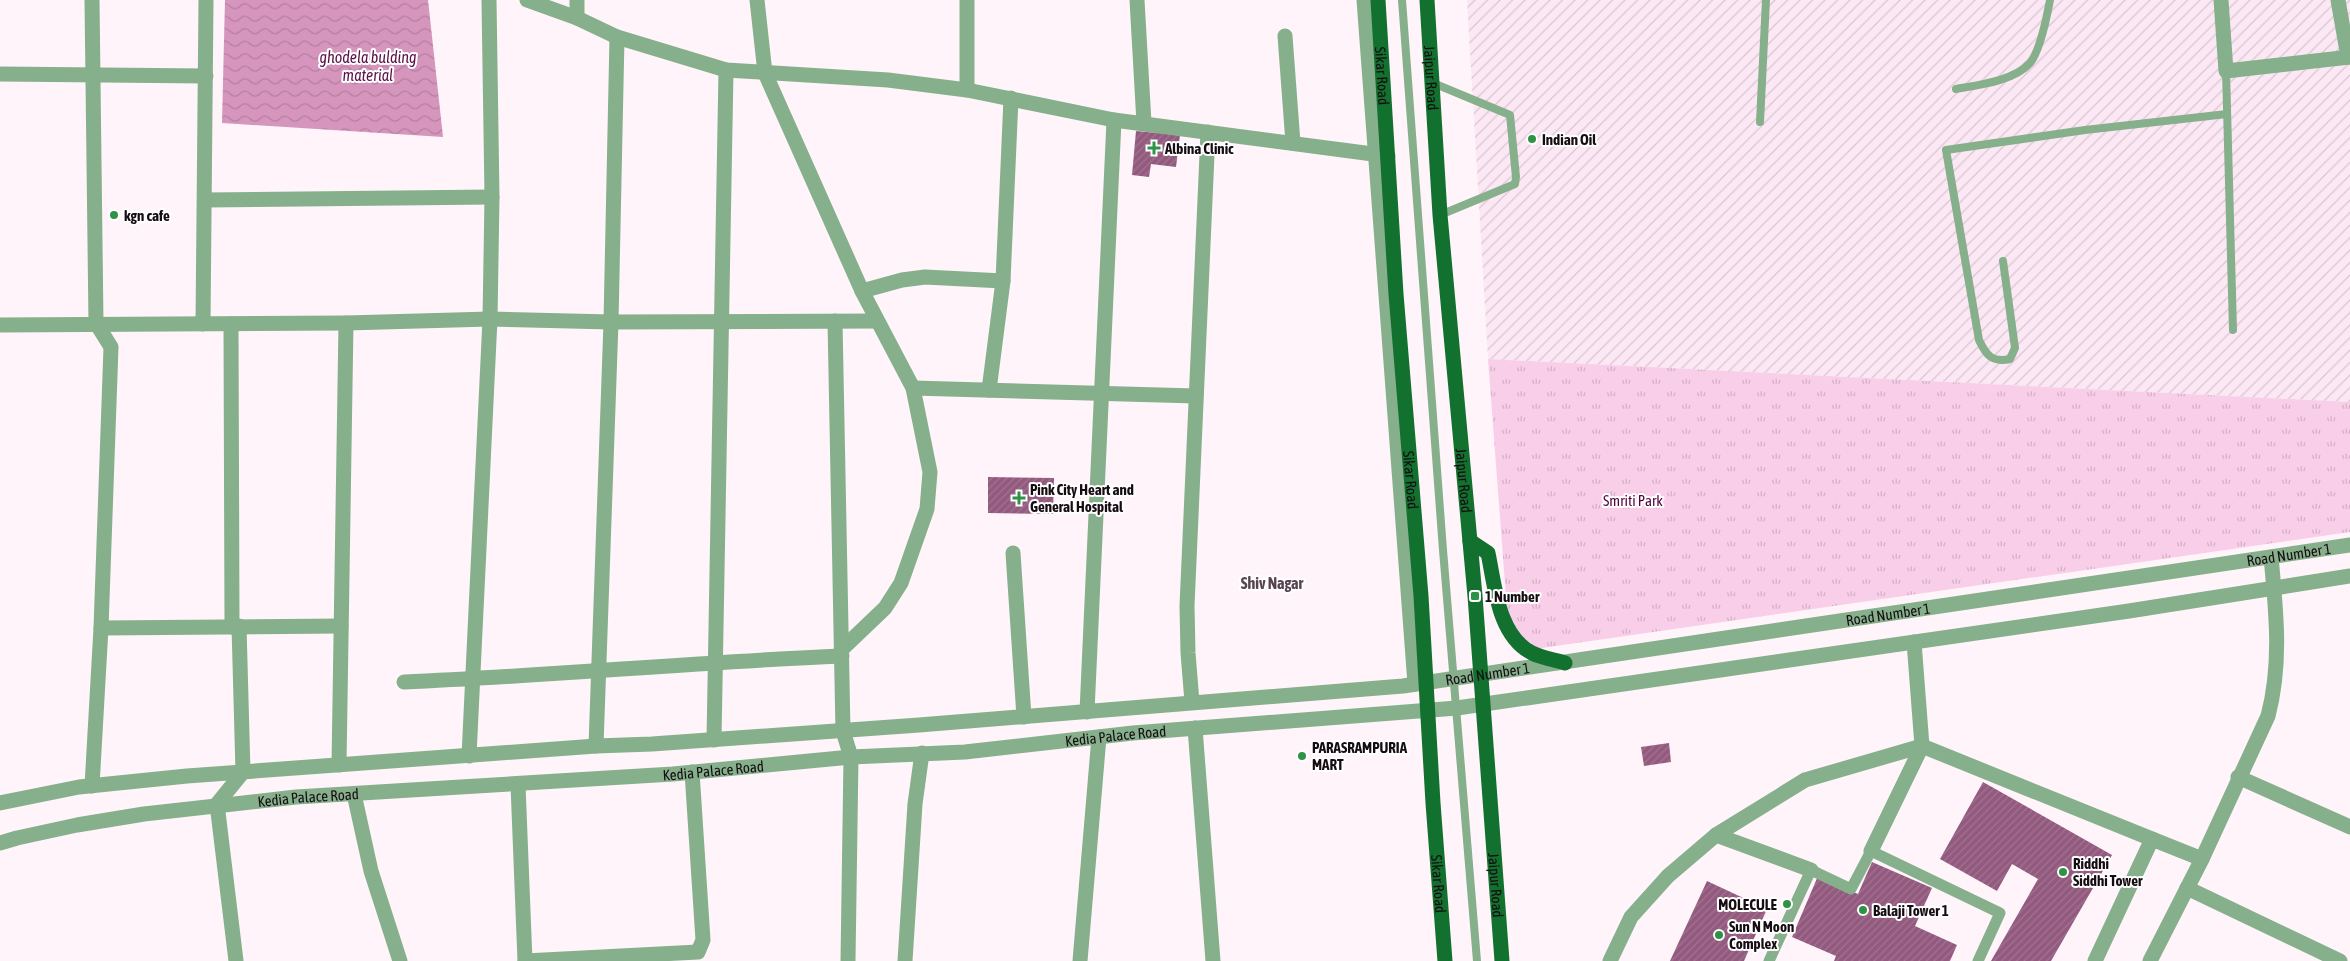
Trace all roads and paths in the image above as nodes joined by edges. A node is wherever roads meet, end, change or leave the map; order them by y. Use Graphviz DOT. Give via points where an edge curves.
graph roads {
  1 [pos="92,0"];
  2 [pos="206,0"];
  3 [pos="490,0"];
  4 [pos="526,0"];
  5 [pos="577,0"];
  6 [pos="757,0"];
  7 [pos="967,0"];
  8 [pos="1137,0"];
  9 [pos="1364,0"];
  10 [pos="1378,0"];
  11 [pos="1402,0"];
  12 [pos="1427,0"];
  13 [pos="1766,0"];
  14 [pos="2050,0"];
  15 [pos="2221,0"];
  16 [pos="2338,0"];
  17 [pos="576,18"];
  18 [pos="1285,36"];
  19 [pos="618,37"];
  20 [pos="2349,57"];
  21 [pos="726,70"];
  22 [pos="2226,71"];
  23 [pos="764,73"];
  24 [pos="0,74"];
  25 [pos="92,76"];
  26 [pos="206,76"];
  27 [pos="1433,83"];
  28 [pos="1956,89"];
  29 [pos="967,90"];
  30 [pos="1011,98"];
  31 [pos="2227,114"];
  32 [pos="1114,120"];
  33 [pos="1760,122"];
  34 [pos="1144,123"];
  35 [pos="1208,132"];
  36 [pos="1293,143"];
  37 [pos="1382,155"];
  38 [pos="492,197"];
  39 [pos="205,200"];
  40 [pos="1440,215"];
  41 [pos="2003,261"];
  42 [pos="1003,281"];
  43 [pos="862,291"];
  44 [pos="490,319"];
  45 [pos="835,321"];
  46 [pos="876,321"];
  47 [pos="611,322"];
  48 [pos="723,322"];
  49 [pos="96,323"];
  50 [pos="346,323"];
  51 [pos="0,324"];
  52 [pos="203,324"];
  53 [pos="231,324"];
  54 [pos="2233,330"];
  55 [pos="913,388"];
  56 [pos="989,390"];
  57 [pos="1103,393"];
  58 [pos="1196,396"];
  59 [pos="1470,541"];
  60 [pos="2350,545"];
  61 [pos="1013,553"];
  62 [pos="2271,557"];
  63 [pos="2350,576"];
  64 [pos="2274,588"];
  65 [pos="235,626"];
  66 [pos="341,626"];
  67 [pos="101,628"];
  68 [pos="1914,642"];
  69 [pos="842,653"];
  70 [pos="715,661"];
  71 [pos="1566,663"];
  72 [pos="598,672"];
  73 [pos="1481,675"];
  74 [pos="473,679"];
  75 [pos="1454,679"];
  76 [pos="404,682"];
  77 [pos="1420,683"];
  78 [pos="1192,702"];
  79 [pos="1482,705"];
  80 [pos="1457,708"];
  81 [pos="1427,711"];
  82 [pos="1087,712"];
  83 [pos="1024,717"];
  84 [pos="1195,728"];
  85 [pos="843,731"];
  86 [pos="1099,737"];
  87 [pos="714,740"];
  88 [pos="596,746"];
  89 [pos="1922,746"];
  90 [pos="922,753"];
  91 [pos="469,756"];
  92 [pos="851,757"];
  93 [pos="339,765"];
  94 [pos="243,772"];
  95 [pos="692,772"];
  96 [pos="2238,778"];
  97 [pos="518,785"];
  98 [pos="92,786"];
  99 [pos="354,794"];
  100 [pos="0,803"];
  101 [pos="218,804"];
  102 [pos="2350,827"];
  103 [pos="1716,835"];
  104 [pos="2152,839"];
  105 [pos="0,844"];
  106 [pos="1871,851"];
  107 [pos="2202,859"];
  108 [pos="1811,870"];
  109 [pos="2187,888"];
  110 [pos="236,961"];
  111 [pos="400,961"];
  112 [pos="525,961"];
  113 [pos="848,961"];
  114 [pos="905,961"];
  115 [pos="1080,961"];
  116 [pos="1213,961"];
  117 [pos="1446,961"];
  118 [pos="1476,961"];
  119 [pos="1502,961"];
  120 [pos="1610,961"];
  121 [pos="1769,961"];
  122 [pos="1978,961"];
  123 [pos="2095,961"];
  124 [pos="2150,961"];
  125 [pos="2340,961"];
  1 -- 25 [label="street"];
  2 -- 26 [label="street"];
  3 -- 38 [label="street"];
  4 -- 17 [label="street"];
  5 -- 17 [label="street"];
  6 -- 23 [label="street"];
  7 -- 29 [label="street"];
  8 -- 34 [label="street"];
  9 -- 37 [label="street"];
  10 -- 37 [label="main road, Sikar Road"];
  11 -- 75 [label="lane"];
  12 -- 27 [label="main road, Jaipur Road"];
  13 -- 33 [label="lane"];
  14 -- 28 [label="lane" via="2044,29 2030,63 2005,79"];
  15 -- 22 [label="street"];
  16 -- 20 [label="street"];
  17 -- 19 [label="street"];
  18 -- 36 [label="street"];
  19 -- 21 [label="street"];
  19 -- 47 [label="street"];
  20 -- 22 [label="street"];
  21 -- 23 [label="street"];
  21 -- 48 [label="street"];
  22 -- 31 [label="lane"];
  23 -- 29 [label="street" via="888,80"];
  23 -- 43 [label="street"];
  24 -- 25 [label="street"];
  25 -- 26 [label="street"];
  25 -- 49 [label="street"];
  26 -- 39 [label="street"];
  27 -- 40 [label="main road, Jaipur Road"];
  27 -- 40 [label="lane" via="1510,115 1516,177 1515,184"];
  29 -- 30 [label="street"];
  30 -- 32 [label="street"];
  30 -- 42 [label="street"];
  31 -- 41 [label="lane" via="1946,150 1979,340 1987,356 1999,362 2010,359 2015,348"];
  31 -- 54 [label="lane"];
  32 -- 34 [label="street"];
  32 -- 57 [label="street"];
  34 -- 35 [label="street"];
  35 -- 36 [label="street"];
  35 -- 58 [label="street"];
  36 -- 37 [label="street"];
  37 -- 77 [label="main road, Sikar Road" via="1421,596"];
  38 -- 39 [label="street"];
  38 -- 44 [label="street"];
  39 -- 52 [label="street"];
  40 -- 59 [label="main road, Jaipur Road"];
  42 -- 43 [label="street" via="925,277"];
  42 -- 56 [label="street"];
  43 -- 46 [label="street"];
  44 -- 47 [label="street"];
  44 -- 50 [label="street"];
  44 -- 74 [label="street"];
  45 -- 46 [label="street"];
  45 -- 48 [label="street"];
  45 -- 69 [label="street"];
  46 -- 55 [label="street"];
  47 -- 48 [label="street"];
  47 -- 72 [label="street"];
  48 -- 70 [label="street"];
  49 -- 51 [label="street"];
  49 -- 52 [label="street"];
  49 -- 67 [label="street" via="111,347"];
  50 -- 53 [label="street"];
  50 -- 66 [label="street"];
  52 -- 53 [label="street"];
  53 -- 65 [label="street"];
  55 -- 56 [label="street"];
  55 -- 69 [label="street" via="930,472 928,509 901,583 885,608"];
  56 -- 57 [label="street"];
  57 -- 58 [label="street"];
  57 -- 82 [label="street"];
  58 -- 78 [label="street" via="1188,606"];
  59 -- 71 [label="main road" via="1488,553 1504,621 1514,639 1531,653"];
  59 -- 73 [label="main road, Jaipur Road"];
  60 -- 62 [label="street, Road Number 1"];
  61 -- 83 [label="street"];
  62 -- 64 [label="street"];
  62 -- 71 [label="street, Road Number 1"];
  63 -- 64 [label="street, Road Number 1"];
  64 -- 68 [label="street, Road Number 1"];
  64 -- 96 [label="street" via="2278,661 2274,694 2268,716"];
  65 -- 66 [label="street"];
  65 -- 67 [label="street"];
  65 -- 94 [label="street"];
  66 -- 93 [label="street"];
  67 -- 98 [label="street"];
  68 -- 79 [label="street, Road Number 1"];
  68 -- 89 [label="street"];
  69 -- 70 [label="street"];
  69 -- 85 [label="street"];
  70 -- 72 [label="street"];
  70 -- 87 [label="street"];
  71 -- 73 [label="street, Road Number 1"];
  72 -- 74 [label="street"];
  72 -- 88 [label="street"];
  73 -- 75 [label="street, Road Number 1"];
  73 -- 79 [label="main road, Jaipur Road"];
  74 -- 76 [label="street"];
  74 -- 91 [label="street"];
  75 -- 77 [label="street, Road Number 1"];
  75 -- 80 [label="lane"];
  77 -- 78 [label="street, Kedia Palace Road"];
  77 -- 81 [label="main road, Sikar Road"];
  78 -- 82 [label="street, Kedia Palace Road"];
  79 -- 80 [label="street, Road Number 1"];
  79 -- 119 [label="main road, Jaipur Road"];
  80 -- 81 [label="street, Road Number 1"];
  80 -- 118 [label="lane"];
  81 -- 84 [label="street, Kedia Palace Road"];
  81 -- 117 [label="main road, Sikar Road"];
  82 -- 83 [label="street, Kedia Palace Road"];
  83 -- 85 [label="street, Kedia Palace Road"];
  84 -- 86 [label="street, Kedia Palace Road"];
  84 -- 116 [label="street"];
  85 -- 87 [label="street, Kedia Palace Road"];
  85 -- 92 [label="street"];
  86 -- 90 [label="street, Kedia Palace Road" via="965,752"];
  86 -- 115 [label="street"];
  87 -- 88 [label="street, Kedia Palace Road"];
  88 -- 91 [label="street, Kedia Palace Road"];
  89 -- 103 [label="street" via="1805,780"];
  89 -- 104 [label="street"];
  89 -- 106 [label="street"];
  90 -- 92 [label="street, Kedia Palace Road"];
  90 -- 114 [label="street" via="914,804"];
  91 -- 93 [label="street, Kedia Palace Road"];
  92 -- 95 [label="street, Kedia Palace Road"];
  92 -- 113 [label="street"];
  93 -- 94 [label="street, Kedia Palace Road"];
  94 -- 98 [label="street, Kedia Palace Road"];
  94 -- 101 [label="street"];
  95 -- 97 [label="street, Kedia Palace Road"];
  95 -- 112 [label="street" via="703,940 698,952"];
  96 -- 102 [label="street"];
  96 -- 107 [label="street"];
  97 -- 99 [label="street, Kedia Palace Road"];
  97 -- 112 [label="street"];
  98 -- 100 [label="street, Kedia Palace Road"];
  99 -- 101 [label="street, Kedia Palace Road"];
  99 -- 111 [label="street" via="371,871"];
  101 -- 105 [label="street, Kedia Palace Road" via="77,825"];
  101 -- 110 [label="street"];
  103 -- 108 [label="street"];
  103 -- 120 [label="street" via="1668,876 1631,917"];
  104 -- 107 [label="street"];
  104 -- 123 [label="street"];
  106 -- 108 [label="street" via="1851,888"];
  106 -- 122 [label="street" via="2000,913"];
  107 -- 109 [label="street"];
  108 -- 121 [label="street"];
  109 -- 124 [label="street"];
  109 -- 125 [label="street"];
}
